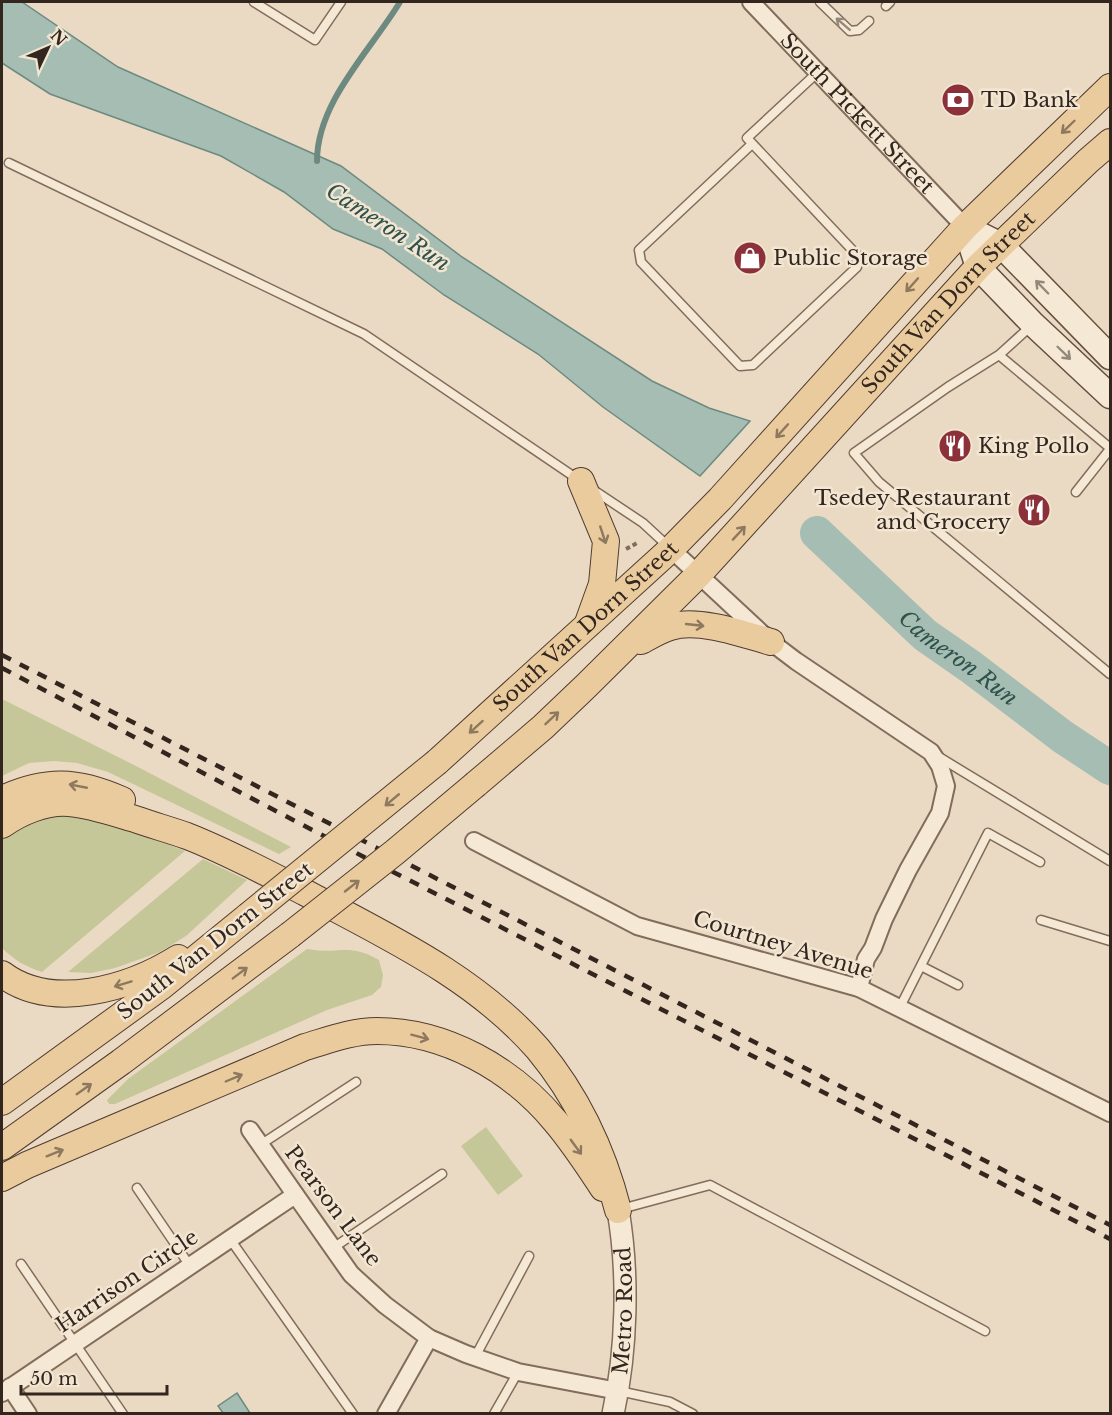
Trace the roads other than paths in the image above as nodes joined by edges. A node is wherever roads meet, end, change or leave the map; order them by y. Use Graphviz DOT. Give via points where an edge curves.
graph roads {
  1 [pos="254,2"];
  2 [pos="341,2"];
  3 [pos="751,2"];
  4 [pos="820,2"];
  5 [pos="869,21"];
  6 [pos="818,72"];
  7 [pos="1110,87"];
  8 [pos="1110,142"];
  9 [pos="752,144"];
  10 [pos="9,163"];
  11 [pos="965,226"];
  12 [pos="1001,244"];
  13 [pos="978,267"];
  14 [pos="1033,324"];
  15 [pos="999,355"];
  16 [pos="1110,357"];
  17 [pos="1110,396"];
  18 [pos="1110,448"];
  19 [pos="581,481"];
  20 [pos="1076,492"];
  21 [pos="671,549"];
  22 [pos="698,576"];
  23 [pos="587,626"];
  24 [pos="771,642"];
  25 [pos="621,650"];
  26 [pos="1110,674"];
  27 [pos="931,752"];
  28 [pos="2,799"];
  29 [pos="2,825"];
  30 [pos="188,836"];
  31 [pos="474,841"];
  32 [pos="1110,861"];
  33 [pos="1040,862"];
  34 [pos="248,916"];
  35 [pos="1041,920"];
  36 [pos="1110,941"];
  37 [pos="921,966"];
  38 [pos="2,974"];
  39 [pos="958,985"];
  40 [pos="860,988"];
  41 [pos="900,1007"];
  42 [pos="356,1082"];
  43 [pos="2,1102"];
  44 [pos="1110,1113"];
  45 [pos="250,1130"];
  46 [pos="260,1145"];
  47 [pos="2,1147"];
  48 [pos="442,1174"];
  49 [pos="2,1178"];
  50 [pos="137,1188"];
  51 [pos="295,1195"];
  52 [pos="618,1210"];
  53 [pos="231,1239"];
  54 [pos="333,1248"];
  55 [pos="529,1256"];
  56 [pos="21,1263"];
  57 [pos="190,1266"];
  58 [pos="985,1331"];
  59 [pos="429,1338"];
  60 [pos="75,1343"];
  61 [pos="475,1357"];
  62 [pos="518,1372"];
  63 [pos="6,1390"];
  64 [pos="618,1391"];
  65 [pos="28,1413"];
  66 [pos="123,1413"];
  67 [pos="353,1413"];
  68 [pos="386,1413"];
  69 [pos="494,1413"];
  70 [pos="613,1413"];
  71 [pos="693,1413"];
  1 -- 2 [label="lane" via="315,39"];
  3 -- 6 [label="street, South Pickett Street"];
  5 -- 4 [label="lane, one-way" via="860,30 850,31"];
  6 -- 9 [label="lane" via="747,138"];
  6 -- 11 [label="street, South Pickett Street"];
  7 -- 11 [label="main road, South Van Dorn Street, one-way"];
  8 -- 12 [label="main road, South Van Dorn Street"];
  9 -- 9 [label="lane" via="857,255 857,267 753,365 740,366 641,262 639,250"];
  10 -- 19 [label="lane" via="363,334"];
  11 -- 12 [label="main road, South Pickett Street"];
  11 -- 13 [label="main road, South Pickett Street"];
  11 -- 21 [label="main road, South Van Dorn Street, one-way"];
  12 -- 13 [label="main road, South Van Dorn Street"];
  16 -- 12 [label="main road, South Pickett Street, one-way"];
  13 -- 14 [label="main road, South Pickett Street"];
  22 -- 13 [label="main road, South Van Dorn Street, one-way"];
  14 -- 15 [label="lane"];
  14 -- 17 [label="main road, South Pickett Street, one-way"];
  15 -- 18 [label="lane"];
  15 -- 26 [label="lane" via="854,453 879,482"];
  18 -- 20 [label="lane"];
  19 -- 21 [label="lane" via="643,523"];
  19 -- 23 [label="main road, one-way" via="606,541 602,584"];
  21 -- 22 [label="street"];
  21 -- 23 [label="main road, South Van Dorn Street"];
  22 -- 24 [label="street"];
  22 -- 25 [label="main road, South Van Dorn Street"];
  23 -- 34 [label="main road, South Van Dorn Street, one-way, bridge" via="436,762"];
  25 -- 24 [label="main road, one-way" via="684,624"];
  24 -- 27 [label="street"];
  47 -- 25 [label="main road, South Van Dorn Street, one-way, bridge" via="121,1062 395,852 543,727"];
  27 -- 32 [label="lane"];
  27 -- 40 [label="street" via="946,786 940,813 884,919 866,959"];
  30 -- 28 [label="main road, one-way" via="146,810 80,785 40,785"];
  29 -- 30 [label="main road" via="30,810 68,803 117,813"];
  30 -- 52 [label="main road" via="403,944 481,995 537,1049 573,1099 601,1152"];
  31 -- 40 [label="street, Courtney Avenue" via="637,926"];
  33 -- 37 [label="lane" via="988,833"];
  34 -- 38 [label="main road, one-way" via="169,964 108,989 49,992"];
  34 -- 43 [label="main road, South Van Dorn Street" via="162,986"];
  35 -- 36 [label="lane"];
  37 -- 39 [label="lane"];
  37 -- 41 [label="lane"];
  40 -- 41 [label="street, Courtney Avenue"];
  41 -- 44 [label="street, Courtney Avenue"];
  42 -- 46 [label="lane"];
  45 -- 46 [label="street, Pearson Lane"];
  46 -- 51 [label="street, Pearson Lane"];
  48 -- 54 [label="lane"];
  49 -- 52 [label="main road, one-way" via="305,1047 347,1034 385,1032 454,1046 504,1074 555,1120"];
  50 -- 57 [label="lane"];
  51 -- 53 [label="street, Harrison Circle"];
  51 -- 54 [label="street, Pearson Lane"];
  52 -- 58 [label="lane" via="710,1185"];
  52 -- 64 [label="street, Metro Road" via="624,1266"];
  53 -- 57 [label="street, Harrison Circle"];
  53 -- 67 [label="lane"];
  54 -- 59 [label="street, Pearson Lane" via="369,1291"];
  55 -- 61 [label="lane"];
  56 -- 60 [label="lane"];
  57 -- 60 [label="street, Harrison Circle"];
  59 -- 61 [label="street, Pearson Lane"];
  59 -- 68 [label="street"];
  60 -- 63 [label="street, Harrison Circle"];
  60 -- 66 [label="lane"];
  61 -- 62 [label="street, Pearson Lane"];
  62 -- 64 [label="street, Pearson Lane"];
  62 -- 69 [label="lane"];
  63 -- 65 [label="street, Harrison Circle"];
  64 -- 70 [label="street, Metro Road"];
  64 -- 71 [label="lane" via="670,1402"];
}
